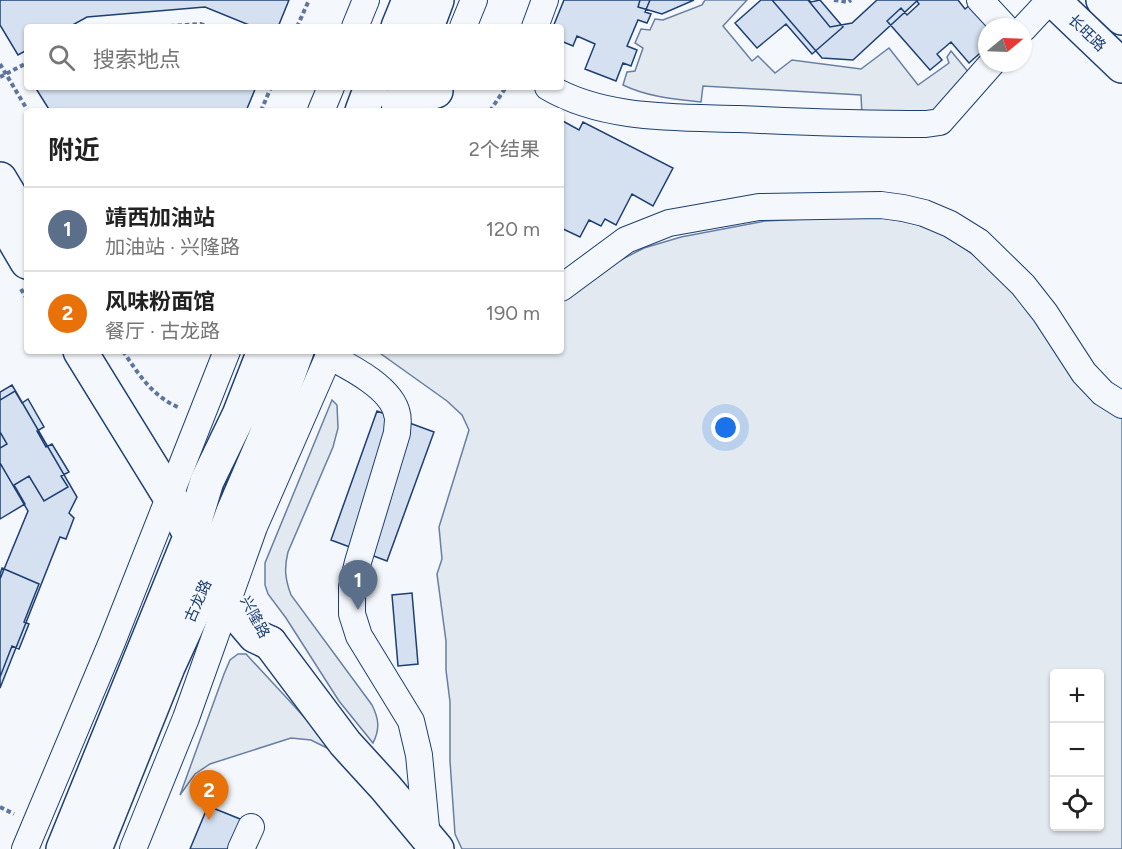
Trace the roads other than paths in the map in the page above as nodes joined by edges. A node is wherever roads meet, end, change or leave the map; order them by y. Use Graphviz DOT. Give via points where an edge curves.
graph roads {
  1 [pos="366,0"];
  2 [pos="409,0"];
  3 [pos="437,0"];
  4 [pos="474,0"];
  5 [pos="545,0"];
  6 [pos="980,0"];
  7 [pos="1051,0"];
  8 [pos="1103,0"];
  9 [pos="997,18"];
  10 [pos="1122,18"];
  11 [pos="1032,20"];
  12 [pos="356,24"];
  13 [pos="399,24"];
  14 [pos="428,24"];
  15 [pos="464,24"];
  16 [pos="536,24"];
  17 [pos="1122,66"];
  18 [pos="984,72"];
  19 [pos="330,90"];
  20 [pos="553,90"];
  21 [pos="410,97"];
  22 [pos="322,108"];
  23 [pos="372,108"];
  24 [pos="0,179"];
  25 [pos="0,216"];
  26 [pos="24,219"];
  27 [pos="24,257"];
  28 [pos="564,286"];
  29 [pos="82,354"];
  30 [pos="106,354"];
  31 [pos="227,354"];
  32 [pos="263,354"];
  33 [pos="318,354"];
  34 [pos="321,354"];
  35 [pos="1122,405"];
  36 [pos="183,491"];
  37 [pos="190,537"];
  38 [pos="224,575"];
  39 [pos="432,844"];
  40 [pos="25,849"];
  41 [pos="63,849"];
  42 [pos="95,849"];
  43 [pos="133,849"];
  1 -- 12 [label="street"];
  2 -- 13 [label="main road"];
  3 -- 14 [label="main road"];
  4 -- 15 [label="street"];
  5 -- 16 [label="street"];
  6 -- 9 [label="street"];
  7 -- 11 [label="street"];
  7 -- 17 [label="main road, 长旺路"];
  8 -- 10 [label="main road"];
  18 -- 20 [label="street" via="940,122 926,124 652,115 591,105"];
  19 -- 22 [label="street"];
  21 -- 23 [label="main road"];
  24 -- 26 [label="main road"];
  25 -- 27 [label="main road"];
  28 -- 35 [label="street" via="626,240 669,223 759,207 903,208 941,220 979,242 1023,285 1084,373 1103,393"];
  29 -- 36 [label="main road, 兴隆路"];
  30 -- 36 [label="main road, 兴隆路"];
  31 -- 36 [label="street"];
  32 -- 36 [label="main road, 古龙路" via="207,481"];
  33 -- 38 [label="main road, 古龙路" via="270,426 233,512"];
  34 -- 39 [label="street" via="374,383 390,398 398,413 397,433 354,579 352,614 359,636 411,721"];
  36 -- 37 [label="main road, 古龙路"];
  36 -- 38 [label="main road, 兴隆路"];
  36 -- 40 [label="street"];
  37 -- 38 [label="main road, 兴隆路"];
  37 -- 41 [label="main road, 古龙路"];
  38 -- 39 [label="main road, 兴隆路" via="239,620 255,636 270,643 345,743"];
  38 -- 42 [label="main road, 古龙路" via="168,667"];
  38 -- 43 [label="street" via="186,718"];
}
